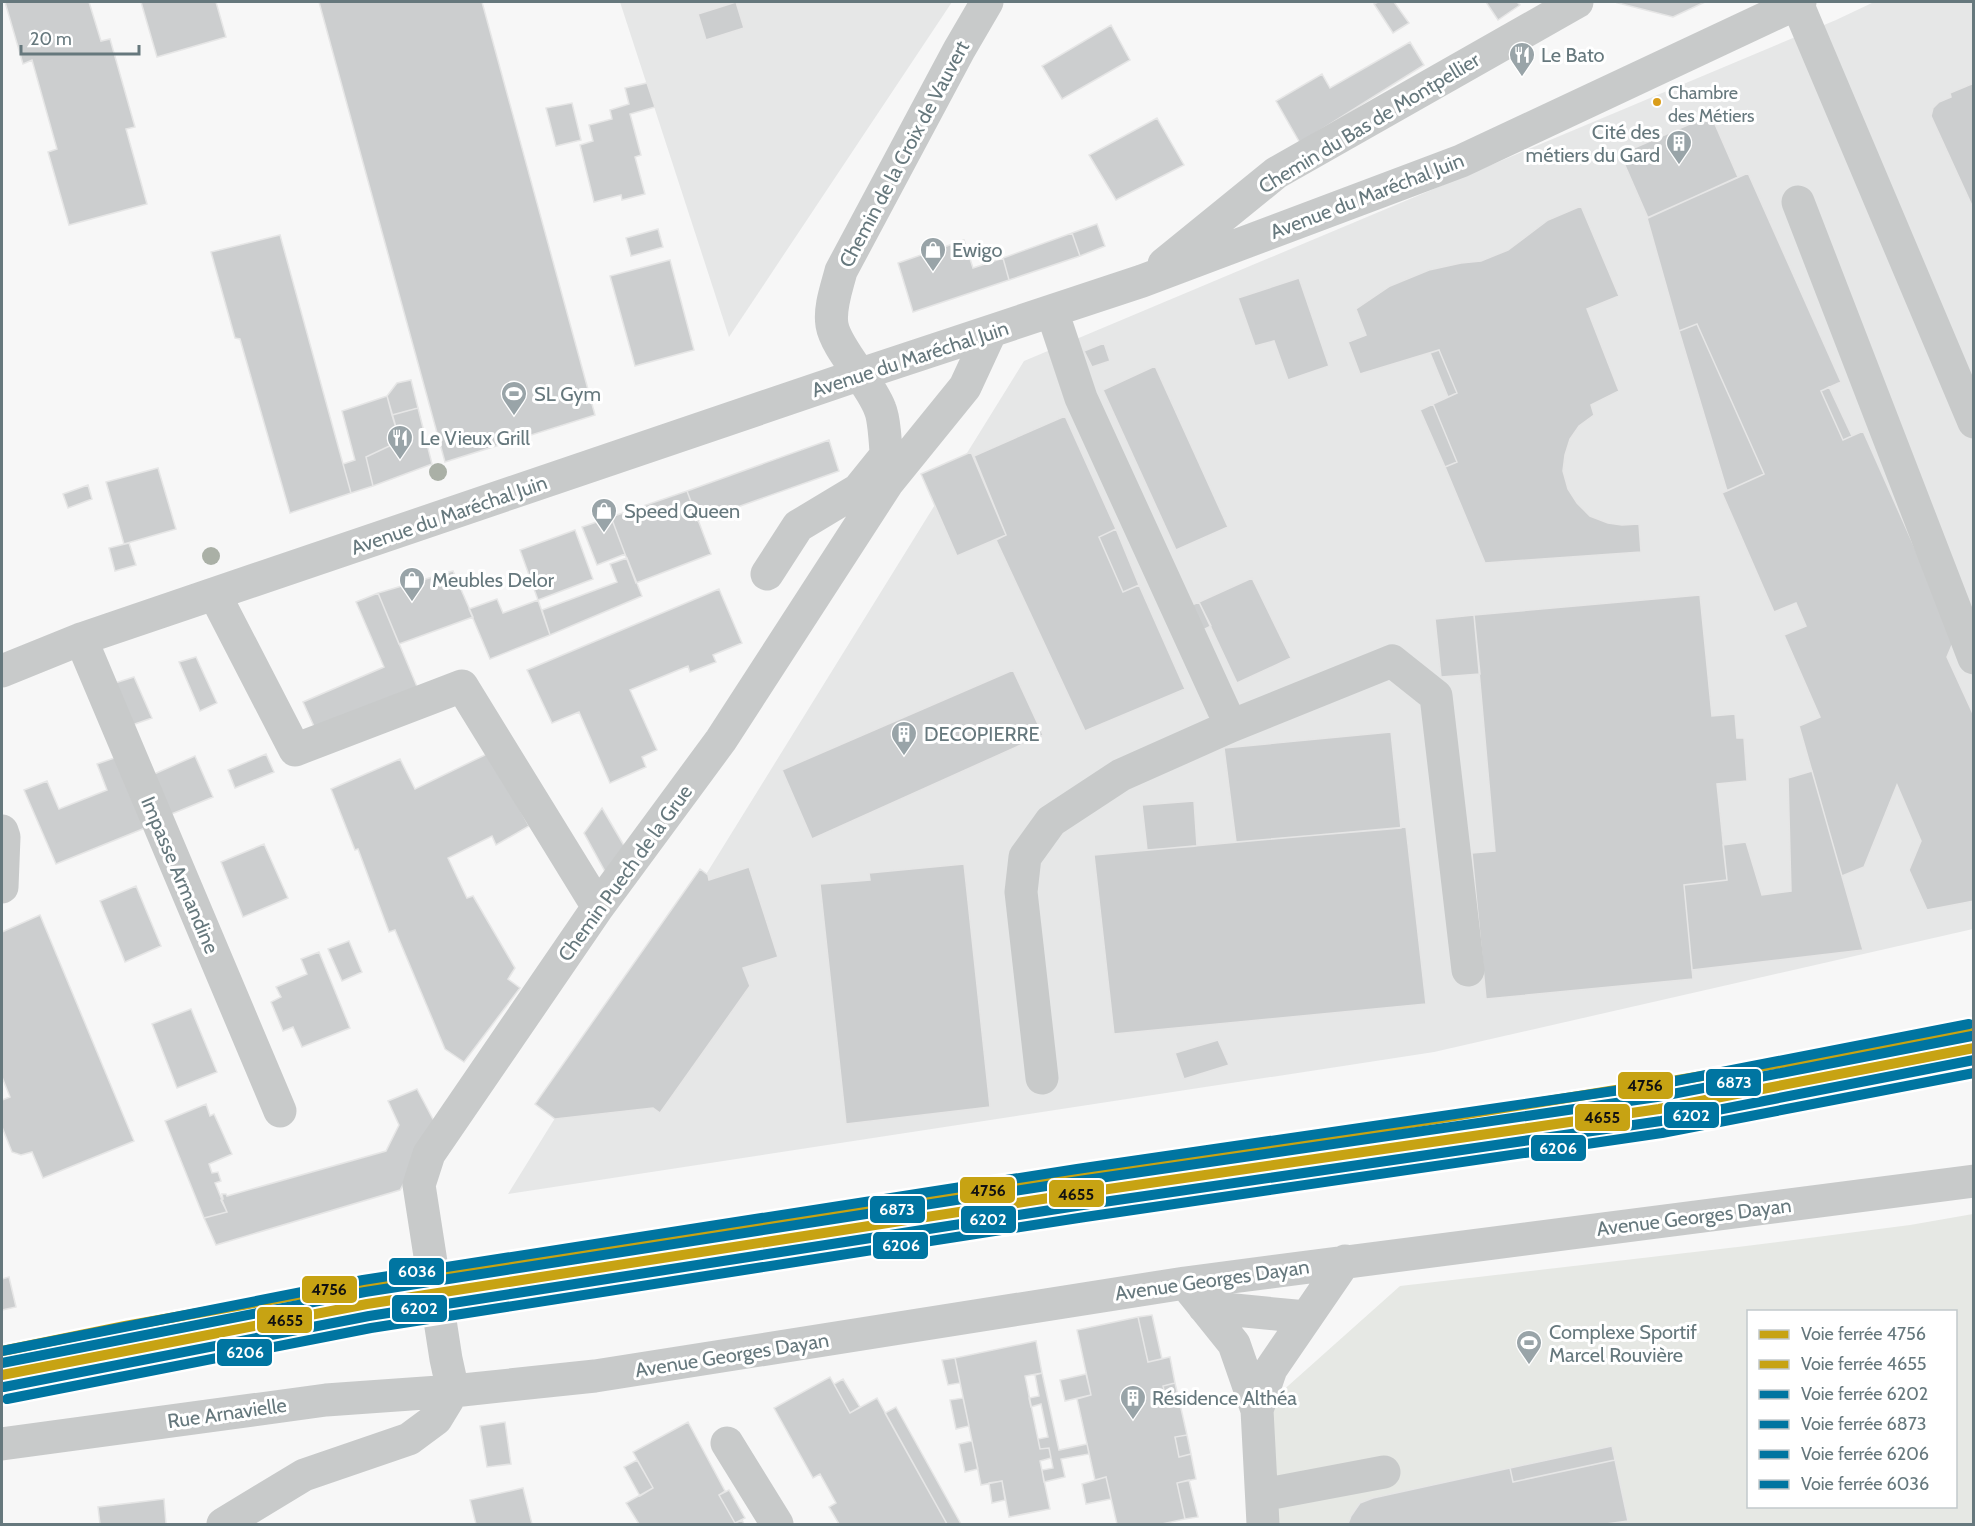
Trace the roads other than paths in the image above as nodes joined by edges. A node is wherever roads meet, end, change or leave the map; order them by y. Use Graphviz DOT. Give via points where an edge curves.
graph roads {
  1 [pos="987,2"];
  2 [pos="1577,2"];
  3 [pos="1799,2"];
  4 [pos="1798,202"];
  5 [pos="1142,281"];
  6 [pos="1052,311"];
  7 [pos="990,333"];
  8 [pos="861,374"];
  9 [pos="1974,422"];
  10 [pos="887,469"];
  11 [pos="767,574"];
  12 [pos="215,595"];
  13 [pos="81,639"];
  14 [pos="1974,658"];
  15 [pos="2,671"];
  16 [pos="1231,726"];
  17 [pos="2,831"];
  18 [pos="2,887"];
  19 [pos="598,908"];
  20 [pos="1467,970"];
  21 [pos="1042,1078"];
  22 [pos="280,1111"];
  23 [pos="1974,1181"];
  24 [pos="1345,1262"];
  25 [pos="1195,1295"];
  26 [pos="1306,1317"];
  27 [pos="453,1391"];
  28 [pos="1257,1410"];
  29 [pos="727,1443"];
  30 [pos="2,1444"];
  31 [pos="1384,1472"];
  32 [pos="1263,1510"];
  33 [pos="223,1524"];
  34 [pos="777,1524"];
  1 -- 8 [label="street, Chemin de la Croix de Vauvert" via="841,271 831,325"];
  2 -- 5 [label="street, Chemin du Bas de Montpellier" via="1276,173"];
  3 -- 5 [label="street, Avenue du Maréchal Juin" via="1461,161"];
  3 -- 9 [label="street"];
  4 -- 14 [label="street"];
  5 -- 6 [label="street, Avenue du Maréchal Juin"];
  6 -- 7 [label="street, Avenue du Maréchal Juin"];
  6 -- 16 [label="street" via="1081,398"];
  7 -- 8 [label="street, Avenue du Maréchal Juin"];
  7 -- 10 [label="street" via="965,387"];
  8 -- 10 [label="street" via="881,411"];
  8 -- 12 [label="street, Avenue du Maréchal Juin"];
  10 -- 11 [label="street" via="798,526"];
  10 -- 19 [label="street, Chemin Puech de la Grue" via="721,741"];
  12 -- 13 [label="street, Avenue du Maréchal Juin"];
  12 -- 19 [label="street" via="295,750 462,686"];
  13 -- 15 [label="street, Avenue du Maréchal Juin"];
  13 -- 22 [label="street, Impasse Armandine"];
  16 -- 20 [label="street" via="1392,661 1436,696"];
  16 -- 21 [label="street" via="1121,775 1051,821 1025,857 1022,892"];
  17 -- 18 [label="street"];
  19 -- 27 [label="street, Chemin Puech de la Grue" via="429,1154 418,1185"];
  23 -- 24 [label="street, Avenue Georges Dayan"];
  24 -- 25 [label="street, Avenue Georges Dayan"];
  24 -- 26 [label="street"];
  25 -- 26 [label="street"];
  25 -- 27 [label="street, Avenue Georges Dayan" via="595,1376"];
  25 -- 28 [label="street" via="1234,1344"];
  26 -- 28 [label="street" via="1271,1369"];
  27 -- 30 [label="street, Rue Arnavielle" via="326,1400"];
  27 -- 33 [label="street" via="436,1419 409,1439 304,1475"];
  28 -- 32 [label="street"];
  29 -- 34 [label="street"];
  31 -- 32 [label="street"];
}
